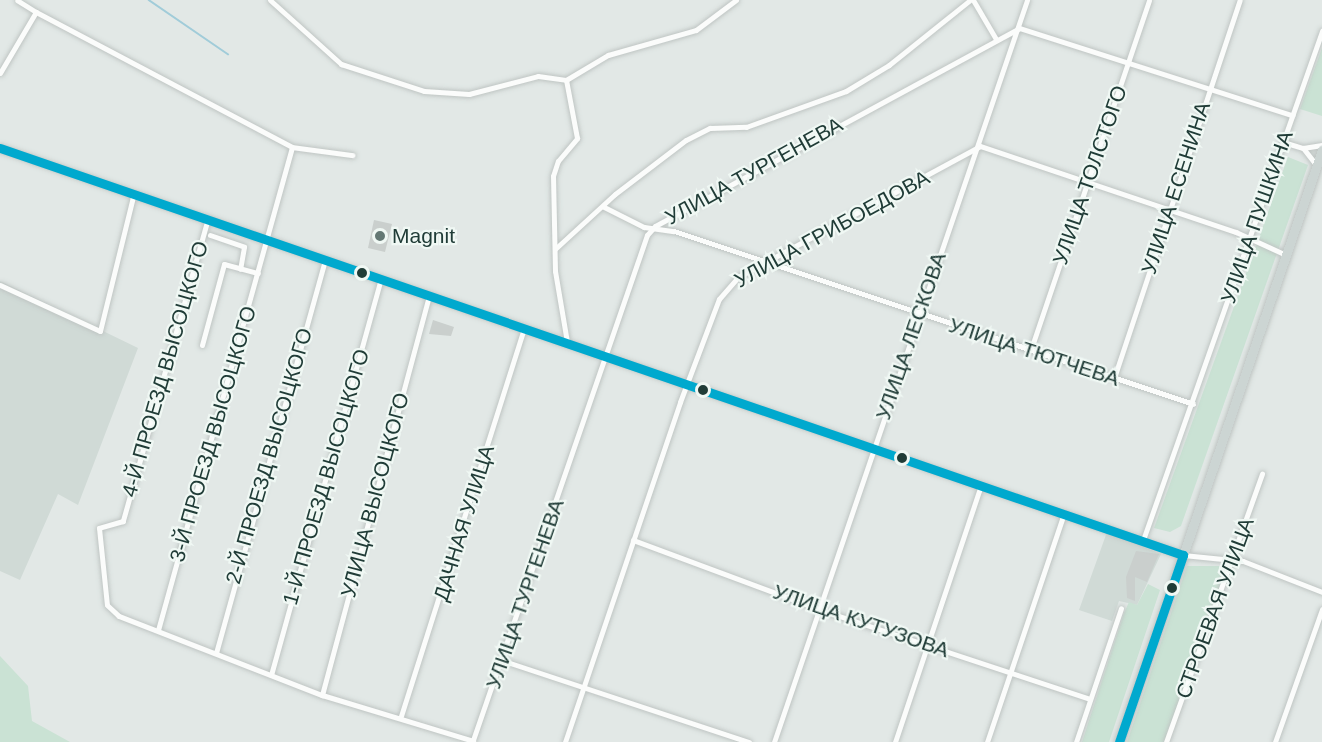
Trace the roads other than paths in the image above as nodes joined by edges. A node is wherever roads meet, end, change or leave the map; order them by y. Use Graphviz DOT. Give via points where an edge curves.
graph roads {
  1 [pos="270,0"];
  2 [pos="736,0"];
  3 [pos="971,0"];
  4 [pos="1027,0"];
  5 [pos="1149,0"];
  6 [pos="1240,0"];
  7 [pos="15,1"];
  8 [pos="36,12"];
  9 [pos="1019,28"];
  10 [pos="1322,31"];
  11 [pos="996,39"];
  12 [pos="1127,64"];
  13 [pos="0,73"];
  14 [pos="566,80"];
  15 [pos="1209,90"];
  16 [pos="1292,115"];
  17 [pos="1283,142"];
  18 [pos="1322,145"];
  19 [pos="980,146"];
  20 [pos="292,147"];
  21 [pos="0,148"];
  22 [pos="1303,148"];
  23 [pos="1322,150"];
  24 [pos="352,155"];
  25 [pos="1317,166"];
  26 [pos="1088,185"];
  27 [pos="134,193"];
  28 [pos="604,207"];
  29 [pos="1167,211"];
  30 [pos="208,218"];
  31 [pos="655,226"];
  32 [pos="210,236"];
  33 [pos="268,238"];
  34 [pos="1250,241"];
  35 [pos="555,249"];
  36 [pos="1286,255"];
  37 [pos="325,259"];
  38 [pos="767,262"];
  39 [pos="240,269"];
  40 [pos="258,273"];
  41 [pos="381,279"];
  42 [pos="0,285"];
  43 [pos="429,295"];
  44 [pos="918,316"];
  45 [pos="524,328"];
  46 [pos="567,342"];
  47 [pos="202,345"];
  48 [pos="1031,349"];
  49 [pos="606,357"];
  50 [pos="1114,378"];
  51 [pos="688,386"];
  52 [pos="1193,404"];
  53 [pos="873,448"];
  54 [pos="1262,474"];
  55 [pos="981,485"];
  56 [pos="1064,513"];
  57 [pos="633,540"];
  58 [pos="1143,540"];
  59 [pos="1183,555"];
  60 [pos="1232,561"];
  61 [pos="1322,592"];
  62 [pos="1122,608"];
  63 [pos="1322,609"];
  64 [pos="820,610"];
  65 [pos="158,630"];
  66 [pos="928,644"];
  67 [pos="216,653"];
  68 [pos="504,660"];
  69 [pos="1011,673"];
  70 [pos="271,675"];
  71 [pos="585,685"];
  72 [pos="322,695"];
  73 [pos="1090,699"];
  74 [pos="401,716"];
  75 [pos="473,741"];
  76 [pos="565,742"];
  77 [pos="749,742"];
  78 [pos="774,742"];
  79 [pos="895,742"];
  80 [pos="987,742"];
  81 [pos="1076,742"];
  82 [pos="1119,742"];
  83 [pos="1167,742"];
  84 [pos="1275,742"];
  1 -- 14 [label="street" via="341,64 423,91 469,94 538,76"];
  2 -- 14 [label="street" via="696,30 608,55"];
  3 -- 11 [label="street"];
  3 -- 28 [label="street" via="889,65 846,92 746,127 710,128 686,140"];
  4 -- 9 [label="street, УЛИЦА ЛЕСКОВА"];
  5 -- 12 [label="street, УЛИЦА ТОЛСТОГО"];
  6 -- 15 [label="street, УЛИЦА ЕСЕНИНА"];
  7 -- 8 [label="street"];
  8 -- 13 [label="street"];
  8 -- 20 [label="street"];
  9 -- 11 [label="street, УЛИЦА ТУРГЕНЕВА"];
  9 -- 12 [label="street"];
  9 -- 19 [label="street, УЛИЦА ЛЕСКОВА"];
  10 -- 16 [label="street, УЛИЦА ПУШКИНА"];
  11 -- 31 [label="street, УЛИЦА ТУРГЕНЕВА"];
  12 -- 15 [label="street"];
  12 -- 26 [label="street, УЛИЦА ТОЛСТОГО"];
  14 -- 35 [label="street" via="578,138 558,161 553,176"];
  15 -- 16 [label="street"];
  15 -- 29 [label="street, УЛИЦА ЕСЕНИНА"];
  16 -- 17 [label="street, УЛИЦА ПУШКИНА"];
  17 -- 22 [label="street"];
  17 -- 34 [label="street, УЛИЦА ПУШКИНА"];
  18 -- 22 [label="street"];
  19 -- 26 [label="street"];
  19 -- 38 [label="street, УЛИЦА ГРИБОЕДОВА"];
  19 -- 44 [label="street, УЛИЦА ЛЕСКОВА"];
  20 -- 24 [label="street"];
  20 -- 33 [label="street, 3-Й ПРОЕЗД ВЫСОЦКОГО"];
  21 -- 27 [label="street"];
  22 -- 25 [label="street"];
  23 -- 25 [label="main road"];
  25 -- 36 [label="main road"];
  26 -- 29 [label="street"];
  26 -- 48 [label="street, УЛИЦА ТОЛСТОГО"];
  27 -- 30 [label="street"];
  27 -- 42 [label="street" via="100,331"];
  28 -- 31 [label="street, УЛИЦА ТЮТЧЕВА"];
  28 -- 35 [label="street"];
  29 -- 34 [label="street"];
  29 -- 50 [label="street, УЛИЦА ЕСЕНИНА"];
  30 -- 33 [label="street"];
  30 -- 65 [label="street, 4-Й ПРОЕЗД ВЫСОЦКОГО" via="123,521 99,528 107,604 119,616"];
  31 -- 38 [label="street, УЛИЦА ТЮТЧЕВА"];
  31 -- 49 [label="street, УЛИЦА ТУРГЕНЕВА" via="647,235"];
  32 -- 39 [label="street" via="244,247"];
  33 -- 37 [label="street"];
  33 -- 40 [label="street, 3-Й ПРОЕЗД ВЫСОЦКОГО"];
  34 -- 36 [label="street"];
  34 -- 52 [label="street, УЛИЦА ПУШКИНА"];
  35 -- 46 [label="street"];
  36 -- 59 [label="main road"];
  37 -- 41 [label="street"];
  37 -- 67 [label="street, 2-Й ПРОЕЗД ВЫСОЦКОГО"];
  38 -- 44 [label="street, УЛИЦА ТЮТЧЕВА"];
  38 -- 51 [label="street, УЛИЦА ГРИБОЕДОВА" via="738,277 718,299"];
  39 -- 40 [label="street"];
  39 -- 47 [label="street" via="224,264"];
  40 -- 65 [label="street, 3-Й ПРОЕЗД ВЫСОЦКОГО"];
  41 -- 43 [label="street"];
  41 -- 70 [label="street, 1-Й ПРОЕЗД ВЫСОЦКОГО"];
  43 -- 45 [label="street"];
  43 -- 72 [label="street, УЛИЦА ВЫСОЦКОГО"];
  44 -- 48 [label="street, УЛИЦА ТЮТЧЕВА"];
  44 -- 53 [label="street, УЛИЦА ЛЕСКОВА"];
  45 -- 46 [label="street"];
  45 -- 74 [label="street, ДАЧНАЯ УЛИЦА"];
  46 -- 49 [label="street"];
  48 -- 50 [label="street, УЛИЦА ТЮТЧЕВА"];
  49 -- 51 [label="street"];
  49 -- 68 [label="street, УЛИЦА ТУРГЕНЕВА"];
  50 -- 52 [label="street, УЛИЦА ТЮТЧЕВА"];
  51 -- 53 [label="street"];
  51 -- 57 [label="street, УЛИЦА ГРИБОЕДОВА"];
  52 -- 58 [label="street, УЛИЦА ПУШКИНА"];
  53 -- 55 [label="street"];
  53 -- 64 [label="street, УЛИЦА ЛЕСКОВА"];
  54 -- 60 [label="street, СТРОЕВАЯ УЛИЦА"];
  55 -- 56 [label="street"];
  55 -- 66 [label="street"];
  56 -- 58 [label="street"];
  56 -- 69 [label="street"];
  57 -- 64 [label="street, УЛИЦА КУТУЗОВА"];
  57 -- 71 [label="street, УЛИЦА ГРИБОЕДОВА"];
  58 -- 59 [label="street"];
  59 -- 60 [label="street"];
  59 -- 82 [label="main road"];
  60 -- 61 [label="street"];
  60 -- 83 [label="street, СТРОЕВАЯ УЛИЦА"];
  62 -- 73 [label="street"];
  63 -- 84 [label="street"];
  64 -- 66 [label="street, УЛИЦА КУТУЗОВА"];
  64 -- 78 [label="street, УЛИЦА ЛЕСКОВА"];
  65 -- 67 [label="street"];
  66 -- 69 [label="street, УЛИЦА КУТУЗОВА"];
  66 -- 79 [label="street"];
  67 -- 70 [label="street"];
  68 -- 71 [label="street"];
  68 -- 75 [label="street, УЛИЦА ТУРГЕНЕВА"];
  69 -- 73 [label="street, УЛИЦА КУТУЗОВА"];
  69 -- 80 [label="street"];
  70 -- 72 [label="street"];
  71 -- 76 [label="street, УЛИЦА ГРИБОЕДОВА"];
  71 -- 77 [label="street"];
  72 -- 74 [label="street" via="371,713"];
  73 -- 81 [label="street"];
  74 -- 75 [label="street"];
}
